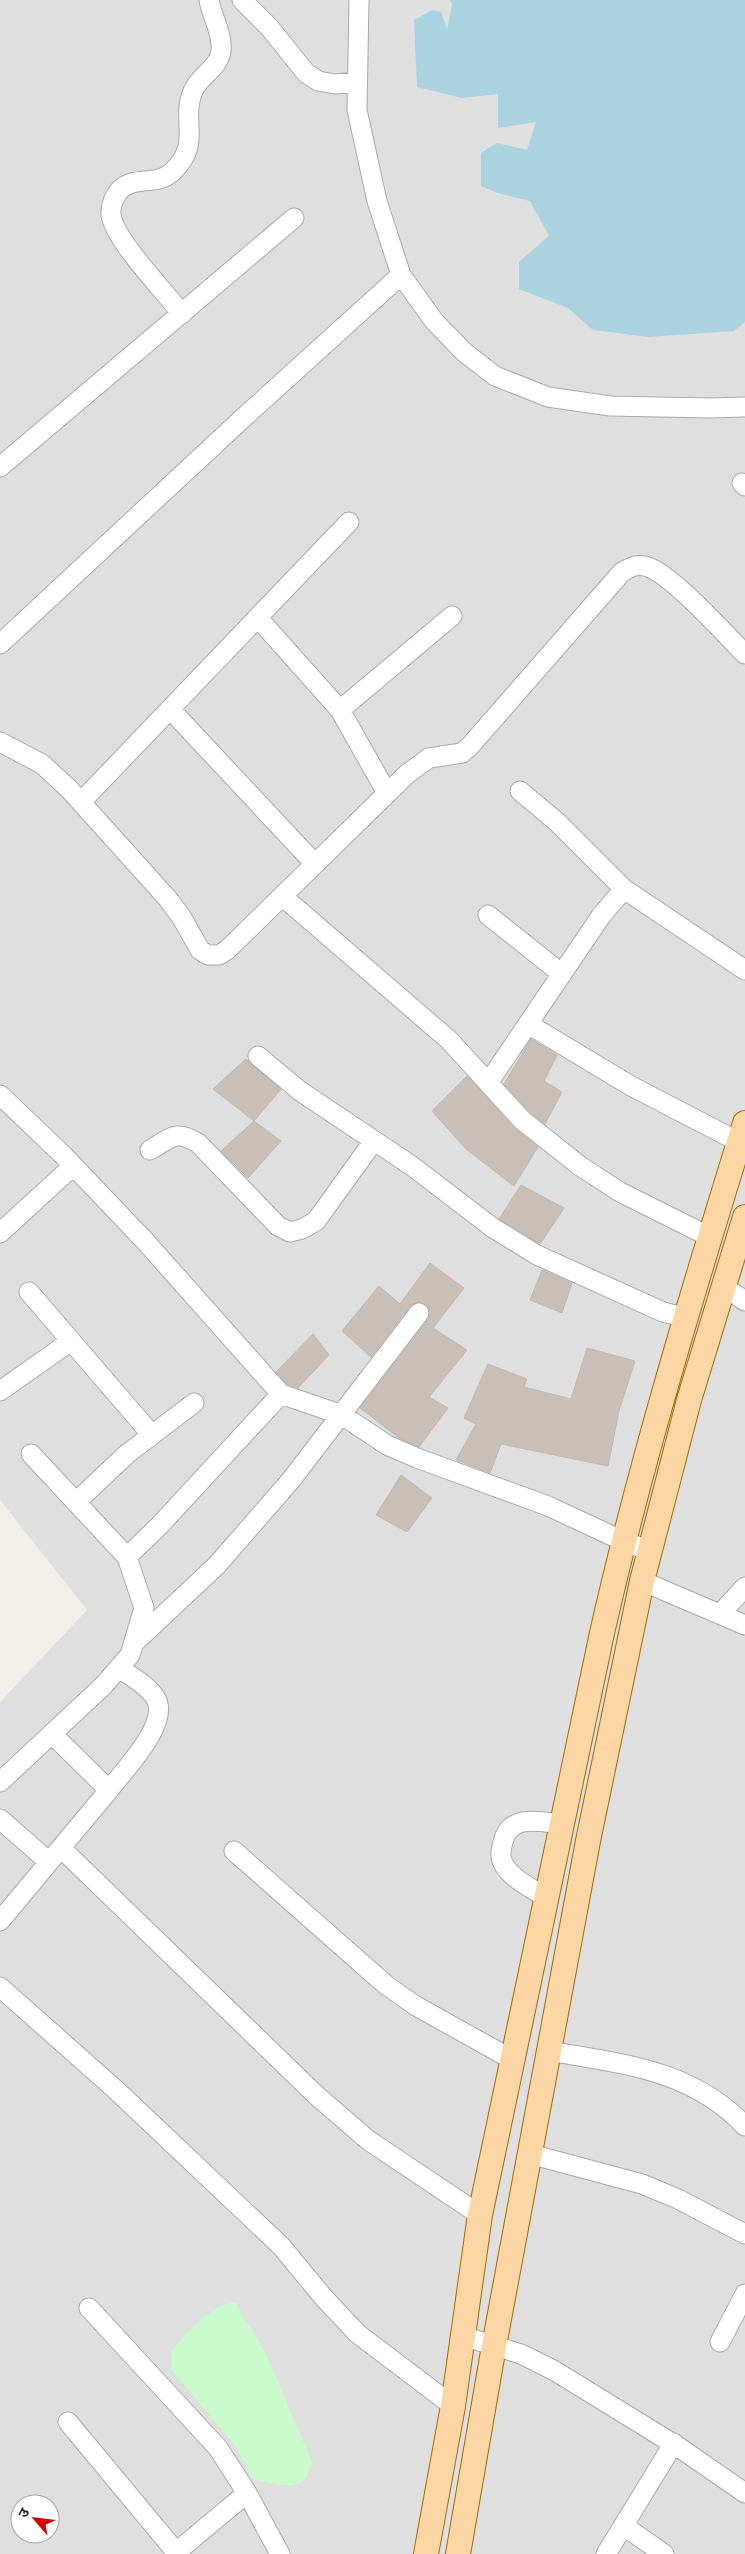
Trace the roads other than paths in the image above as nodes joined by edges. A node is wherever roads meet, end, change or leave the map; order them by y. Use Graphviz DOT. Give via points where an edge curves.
graph roads {
  1 [pos="209,0"];
  2 [pos="242,0"];
  3 [pos="358,0"];
  4 [pos="357,82"];
  5 [pos="294,218"];
  6 [pos="401,275"];
  7 [pos="182,314"];
  8 [pos="745,407"];
  9 [pos="0,467"];
  10 [pos="349,522"];
  11 [pos="452,616"];
  12 [pos="258,618"];
  13 [pos="0,644"];
  14 [pos="745,654"];
  15 [pos="170,709"];
  16 [pos="340,710"];
  17 [pos="0,742"];
  18 [pos="520,791"];
  19 [pos="388,793"];
  20 [pos="81,802"];
  21 [pos="315,864"];
  22 [pos="624,889"];
  23 [pos="282,896"];
  24 [pos="488,915"];
  25 [pos="745,970"];
  26 [pos="562,974"];
  27 [pos="528,1024"];
  28 [pos="258,1056"];
  29 [pos="488,1083"];
  30 [pos="0,1095"];
  31 [pos="742,1133"];
  32 [pos="373,1142"];
  33 [pos="150,1150"];
  34 [pos="73,1166"];
  35 [pos="742,1226"];
  36 [pos="711,1232"];
  37 [pos="0,1233"];
  38 [pos="724,1286"];
  39 [pos="28,1292"];
  40 [pos="745,1301"];
  41 [pos="419,1313"];
  42 [pos="686,1318"];
  43 [pos="71,1340"];
  44 [pos="0,1390"];
  45 [pos="281,1394"];
  46 [pos="194,1404"];
  47 [pos="342,1415"];
  48 [pos="152,1435"];
  49 [pos="31,1454"];
  50 [pos="76,1502"];
  51 [pos="623,1541"];
  52 [pos="650,1551"];
  53 [pos="127,1557"];
  54 [pos="642,1581"];
  55 [pos="745,1587"];
  56 [pos="720,1614"];
  57 [pos="745,1625"];
  58 [pos="135,1642"];
  59 [pos="119,1668"];
  60 [pos="53,1735"];
  61 [pos="0,1782"];
  62 [pos="109,1790"];
  63 [pos="0,1820"];
  64 [pos="563,1820"];
  65 [pos="592,1822"];
  66 [pos="234,1851"];
  67 [pos="55,1855"];
  68 [pos="547,1898"];
  69 [pos="0,1921"];
  70 [pos="0,1988"];
  71 [pos="549,2051"];
  72 [pos="513,2060"];
  73 [pos="745,2126"];
  74 [pos="530,2154"];
  75 [pos="480,2215"];
  76 [pos="745,2234"];
  77 [pos="745,2294"];
  78 [pos="89,2308"];
  79 [pos="463,2336"];
  80 [pos="720,2342"];
  81 [pos="494,2346"];
  82 [pos="453,2406"];
  83 [pos="68,2422"];
  84 [pos="674,2444"];
  85 [pos="247,2493"];
  86 [pos="745,2493"];
  87 [pos="624,2526"];
  88 [pos="175,2553"];
  89 [pos="280,2554"];
  90 [pos="426,2554"];
  91 [pos="458,2554"];
  92 [pos="606,2554"];
  93 [pos="664,2554"];
  1 -- 7 [label="street" via="221,39 221,53 217,63 199,80 193,91 189,106 191,132 188,150 169,175 154,181 133,181 122,188 113,200 111,214 117,232"];
  2 -- 4 [label="street" via="269,27 306,73 318,81 335,84"];
  3 -- 4 [label="street"];
  4 -- 6 [label="street" via="357,110 377,201"];
  5 -- 7 [label="street"];
  6 -- 8 [label="street" via="434,321 464,352 495,376 548,397 610,406"];
  6 -- 13 [label="street"];
  7 -- 9 [label="street"];
  10 -- 12 [label="street"];
  11 -- 16 [label="street"];
  12 -- 15 [label="street"];
  12 -- 16 [label="street"];
  14 -- 19 [label="street" via="672,582 648,567 635,565 622,572 470,746 462,753 429,758"];
  15 -- 20 [label="street"];
  15 -- 21 [label="street"];
  16 -- 19 [label="street"];
  17 -- 20 [label="street" via="42,764"];
  18 -- 22 [label="street" via="557,822"];
  19 -- 21 [label="street"];
  20 -- 23 [label="street" via="168,899 200,950 208,955 219,955 228,950"];
  21 -- 23 [label="street"];
  22 -- 25 [label="street"];
  22 -- 26 [label="street"];
  23 -- 29 [label="street" via="448,1040"];
  24 -- 26 [label="street"];
  26 -- 27 [label="street"];
  27 -- 29 [label="street"];
  27 -- 31 [label="street" via="631,1086"];
  28 -- 32 [label="street" via="300,1091"];
  29 -- 36 [label="street" via="522,1120 580,1166 620,1192"];
  30 -- 34 [label="street"];
  31 -- 36 [label="main road"];
  32 -- 33 [label="street" via="316,1221 290,1232 278,1226 198,1143 185,1135 177,1135"];
  32 -- 42 [label="street" via="412,1166 493,1228 537,1255 656,1309"];
  34 -- 37 [label="street"];
  34 -- 45 [label="street" via="145,1241"];
  35 -- 36 [label="street"];
  35 -- 38 [label="main road"];
  36 -- 42 [label="main road"];
  38 -- 40 [label="street"];
  38 -- 52 [label="main road" via="689,1400"];
  39 -- 43 [label="street"];
  41 -- 47 [label="street"];
  42 -- 51 [label="main road"];
  43 -- 44 [label="street"];
  43 -- 48 [label="street"];
  45 -- 47 [label="street"];
  45 -- 53 [label="street"];
  46 -- 48 [label="street"];
  47 -- 51 [label="street" via="387,1445 548,1506"];
  47 -- 58 [label="street" via="217,1565"];
  48 -- 50 [label="street"];
  49 -- 50 [label="street"];
  50 -- 53 [label="street"];
  51 -- 52 [label="street"];
  51 -- 64 [label="main road"];
  52 -- 54 [label="main road"];
  53 -- 58 [label="street" via="144,1608"];
  54 -- 56 [label="street"];
  54 -- 65 [label="main road"];
  55 -- 56 [label="street"];
  56 -- 57 [label="street"];
  58 -- 59 [label="street" via="130,1655"];
  59 -- 60 [label="street"];
  59 -- 62 [label="street" via="147,1687 157,1699 160,1713 156,1727"];
  60 -- 61 [label="street"];
  60 -- 62 [label="street"];
  62 -- 67 [label="street"];
  63 -- 67 [label="street"];
  64 -- 65 [label="street"];
  64 -- 68 [label="main road"];
  64 -- 68 [label="street" via="520,1821 504,1838 500,1853 511,1874"];
  65 -- 71 [label="main road"];
  66 -- 72 [label="street" via="386,1985 416,2006"];
  67 -- 69 [label="street"];
  67 -- 75 [label="street" via="368,2140"];
  68 -- 72 [label="main road"];
  70 -- 82 [label="street" via="116,2090 281,2246 358,2334"];
  71 -- 73 [label="street" via="676,2078 699,2089"];
  71 -- 74 [label="main road"];
  72 -- 75 [label="main road"];
  74 -- 76 [label="street" via="642,2184"];
  74 -- 81 [label="main road"];
  75 -- 79 [label="main road"];
  77 -- 80 [label="street"];
  78 -- 85 [label="street" via="218,2448"];
  79 -- 81 [label="street"];
  79 -- 82 [label="main road"];
  81 -- 84 [label="street" via="555,2371"];
  81 -- 91 [label="main road"];
  82 -- 90 [label="main road"];
  83 -- 88 [label="street"];
  84 -- 86 [label="street"];
  84 -- 87 [label="street"];
  85 -- 88 [label="street"];
  85 -- 89 [label="street"];
  87 -- 92 [label="street"];
  87 -- 93 [label="street"];
}
